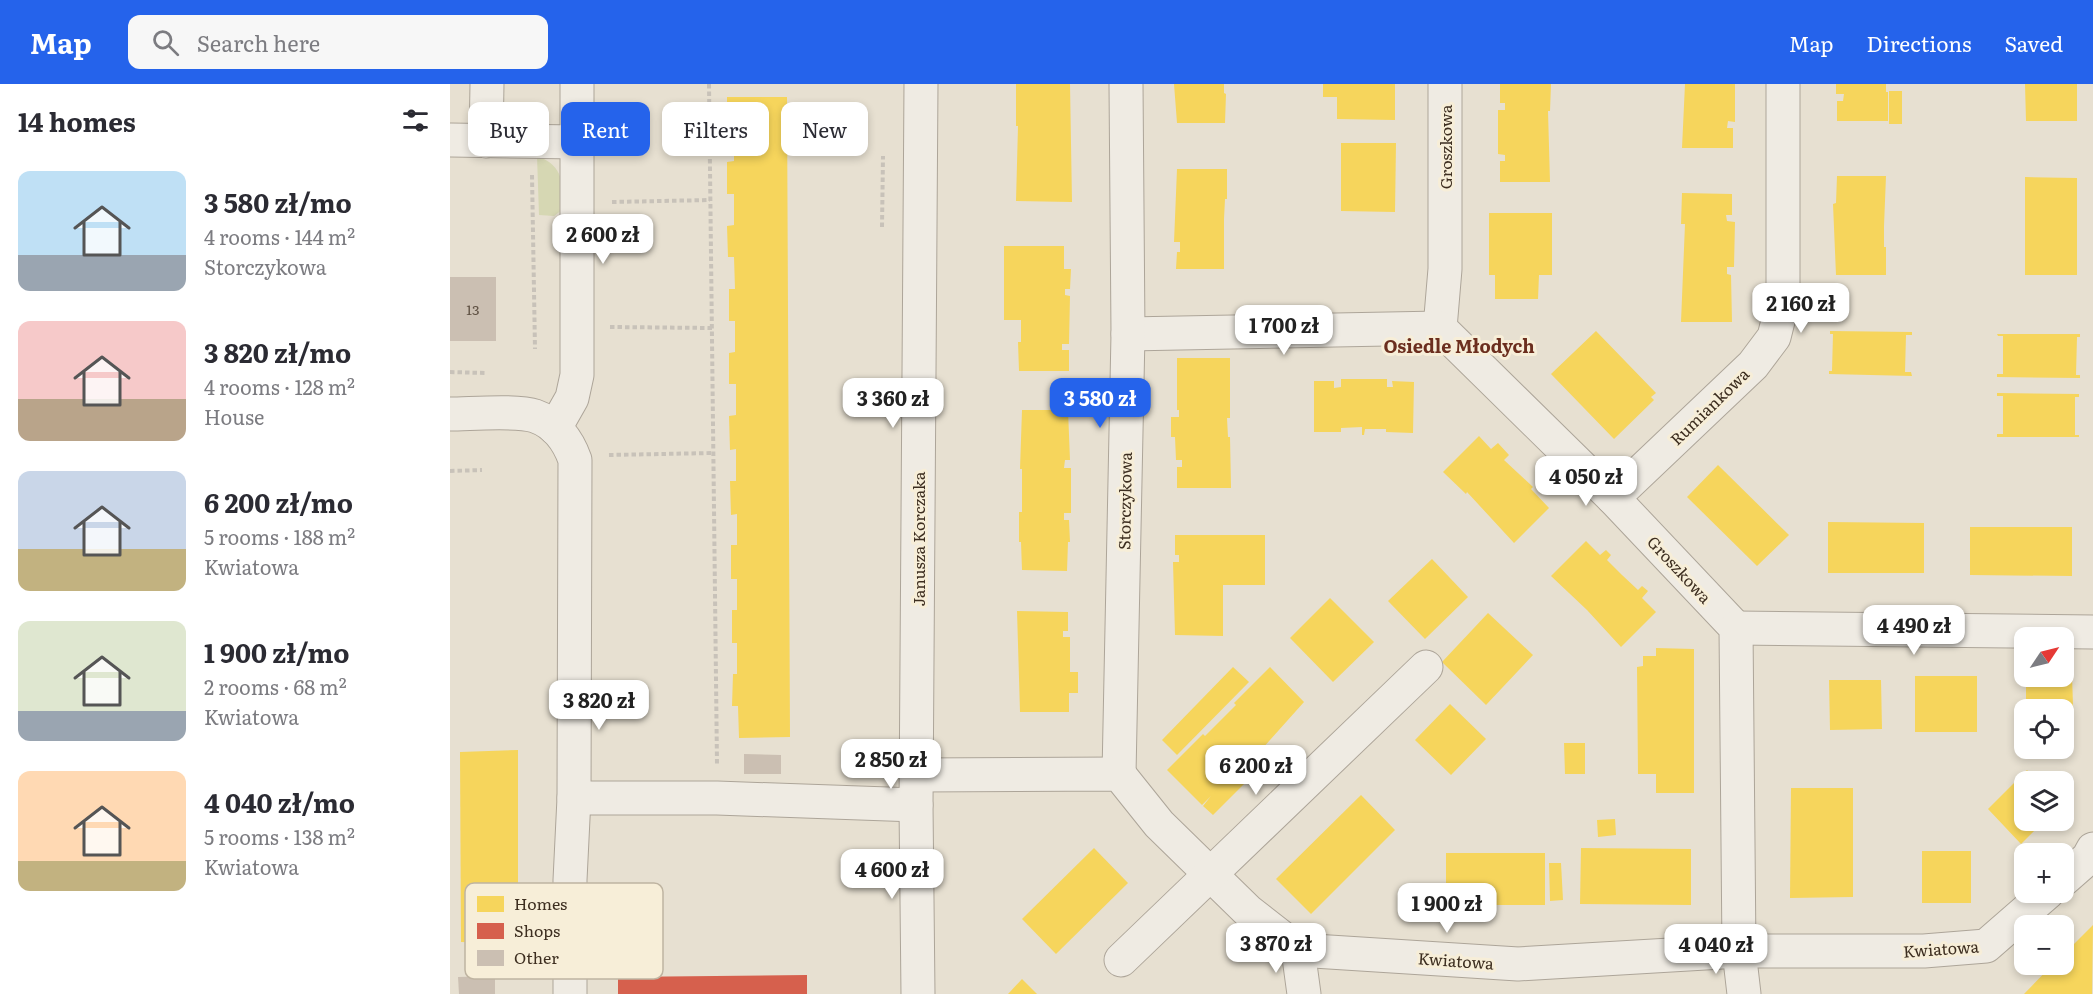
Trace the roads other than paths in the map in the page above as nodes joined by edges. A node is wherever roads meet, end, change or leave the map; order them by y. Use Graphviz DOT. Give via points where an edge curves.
graph roads {
  1 [pos="487,84"];
  2 [pos="577,84"];
  3 [pos="921,84"];
  4 [pos="1126,84"];
  5 [pos="1445,84"];
  6 [pos="1783,84"];
  7 [pos="487,102"];
  8 [pos="577,102"];
  9 [pos="451,140"];
  10 [pos="468,140"];
  11 [pos="577,156"];
  12 [pos="1440,328"];
  13 [pos="1128,334"];
  14 [pos="450,414"];
  15 [pos="555,428"];
  16 [pos="1613,498"];
  17 [pos="1736,628"];
  18 [pos="2093,633"];
  19 [pos="1426,667"];
  20 [pos="1119,774"];
  21 [pos="917,790"];
  22 [pos="574,798"];
  23 [pos="2093,849"];
  24 [pos="2074,870"];
  25 [pos="1212,873"];
  26 [pos="570,883"];
  27 [pos="2035,903"];
  28 [pos="1298,950"];
  29 [pos="1739,951"];
  30 [pos="1121,960"];
  31 [pos="918,994"];
  32 [pos="1304,994"];
  33 [pos="1744,994"];
  1 -- 7 [label="street"];
  2 -- 8 [label="street"];
  3 -- 21 [label="street, Janusza Korczaka"];
  4 -- 13 [label="street, Storczykowa"];
  5 -- 12 [label="street, Groszkowa" via="1445,269"];
  6 -- 16 [label="street, Rumiankowa" via="1783,301 1774,337 1753,365"];
  9 -- 10 [label="street"];
  11 -- 15 [label="street" via="577,375 572,398"];
  12 -- 13 [label="street"];
  12 -- 16 [label="street, Groszkowa"];
  13 -- 20 [label="street, Storczykowa"];
  14 -- 15 [label="street" via="535,416"];
  15 -- 22 [label="street" via="569,444 574,460"];
  16 -- 17 [label="street, Groszkowa"];
  17 -- 18 [label="street"];
  17 -- 29 [label="street"];
  19 -- 25 [label="street"];
  20 -- 21 [label="street"];
  20 -- 25 [label="street" via="1159,824"];
  21 -- 22 [label="street" via="717,798"];
  21 -- 31 [label="street, Janusza Korczaka"];
  22 -- 26 [label="street"];
  23 -- 24 [label="street"];
  25 -- 28 [label="street" via="1248,911"];
  25 -- 30 [label="street"];
  27 -- 29 [label="street, Kwiatowa" via="1986,946 1924,951"];
  28 -- 29 [label="street, Kwiatowa" via="1518,964"];
  28 -- 32 [label="street"];
  29 -- 33 [label="street"];
}
